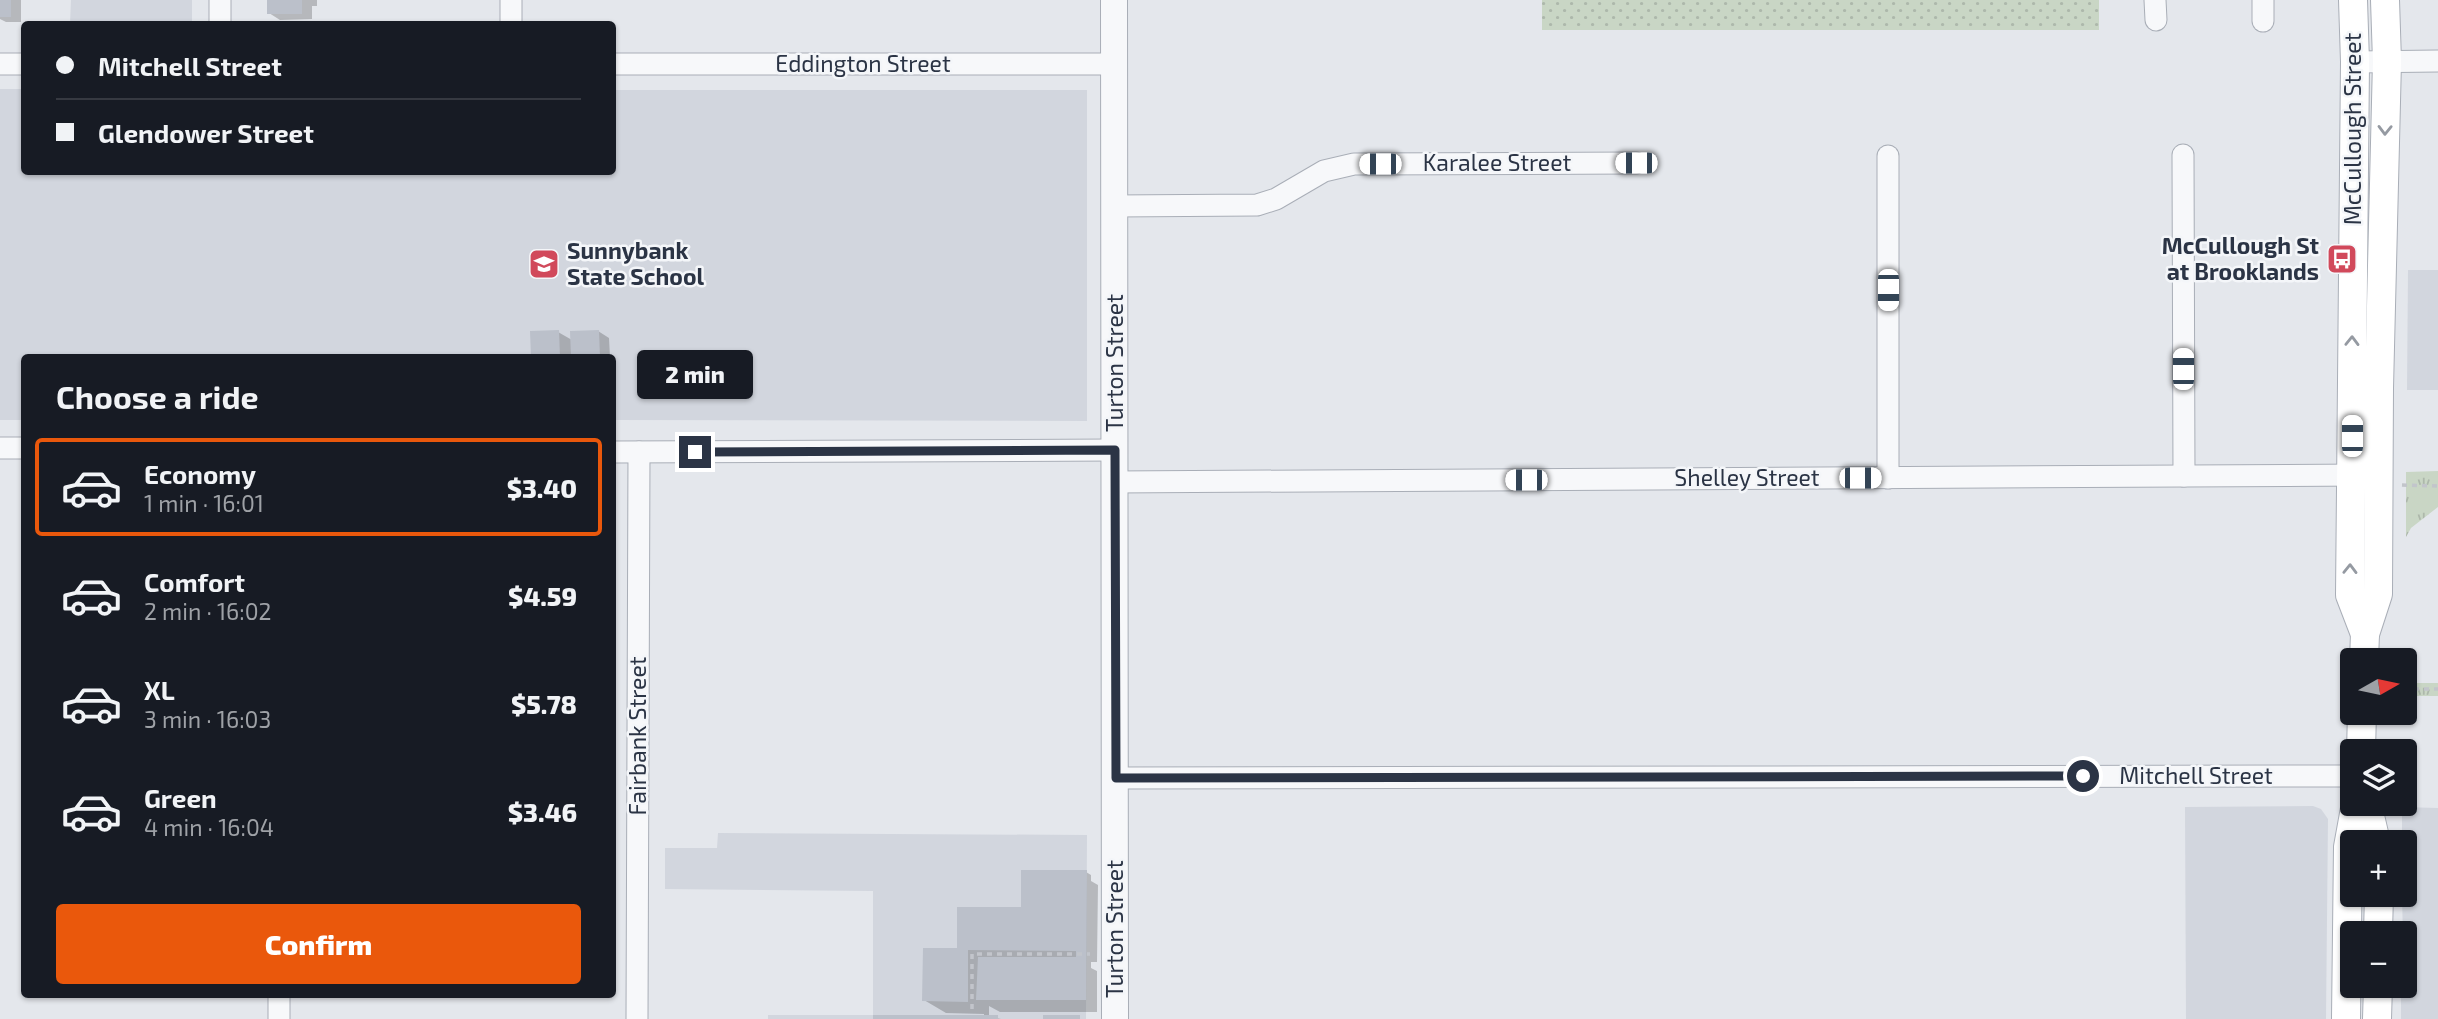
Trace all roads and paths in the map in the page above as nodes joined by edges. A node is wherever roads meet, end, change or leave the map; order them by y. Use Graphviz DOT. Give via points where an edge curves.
graph roads {
  1 [pos="220,0"];
  2 [pos="511,0"];
  3 [pos="1114,0"];
  4 [pos="2353,0"];
  5 [pos="2385,0"];
  6 [pos="220,21"];
  7 [pos="511,21"];
  8 [pos="2387,61"];
  9 [pos="2438,61"];
  10 [pos="2355,62"];
  11 [pos="0,64"];
  12 [pos="21,64"];
  13 [pos="616,64"];
  14 [pos="1114,64"];
  15 [pos="2183,155"];
  16 [pos="1888,156"];
  17 [pos="1636,163"];
  18 [pos="1115,206"];
  19 [pos="0,448"];
  20 [pos="21,448"];
  21 [pos="1115,450"];
  22 [pos="616,452"];
  23 [pos="639,452"];
  24 [pos="2184,476"];
  25 [pos="1888,478"];
  26 [pos="2375,479"];
  27 [pos="1114,481"];
  28 [pos="2438,486"];
  29 [pos="2364,647"];
  30 [pos="2417,688"];
  31 [pos="2438,689"];
  32 [pos="2340,776"];
  33 [pos="1116,778"];
  34 [pos="2354,816"];
  35 [pos="1090,954"];
  36 [pos="279,998"];
  37 [pos="2378,998"];
  38 [pos="972,1009"];
  39 [pos="279,1019"];
  40 [pos="637,1019"];
  41 [pos="1115,1019"];
  42 [pos="2346,1019"];
  43 [pos="2378,1019"];
  1 -- 6 [label="street"];
  2 -- 7 [label="street"];
  3 -- 14 [label="street, Turton Street"];
  4 -- 10 [label="main road, McCullough Street"];
  5 -- 8 [label="main road, McCullough Street"];
  8 -- 9 [label="street"];
  8 -- 10 [label="street"];
  8 -- 26 [label="main road, McCullough Street, one-way"];
  26 -- 10 [label="main road, McCullough Street, one-way"];
  11 -- 12 [label="street"];
  13 -- 14 [label="street, Eddington Street"];
  14 -- 18 [label="street, Turton Street"];
  15 -- 24 [label="street"];
  16 -- 25 [label="street"];
  17 -- 18 [label="street, Karalee Street" via="1354,164 1324,171 1257,205"];
  18 -- 21 [label="street, Turton Street"];
  19 -- 20 [label="street"];
  21 -- 23 [label="street"];
  21 -- 27 [label="street, Turton Street"];
  22 -- 23 [label="street"];
  23 -- 40 [label="street, Fairbank Street"];
  24 -- 25 [label="street, Shelley Street"];
  24 -- 26 [label="street, Shelley Street"];
  25 -- 27 [label="street, Shelley Street"];
  26 -- 28 [label="path"];
  26 -- 29 [label="main road, McCullough Street" via="2350,595"];
  27 -- 33 [label="street, Turton Street"];
  30 -- 31 [label="path"];
  32 -- 33 [label="street, Mitchell Street"];
  33 -- 41 [label="street, Turton Street"];
  34 -- 42 [label="main road" via="2348,847"];
  35 -- 38 [label="path" via="972,954"];
  36 -- 39 [label="street"];
  37 -- 43 [label="main road"];
}
